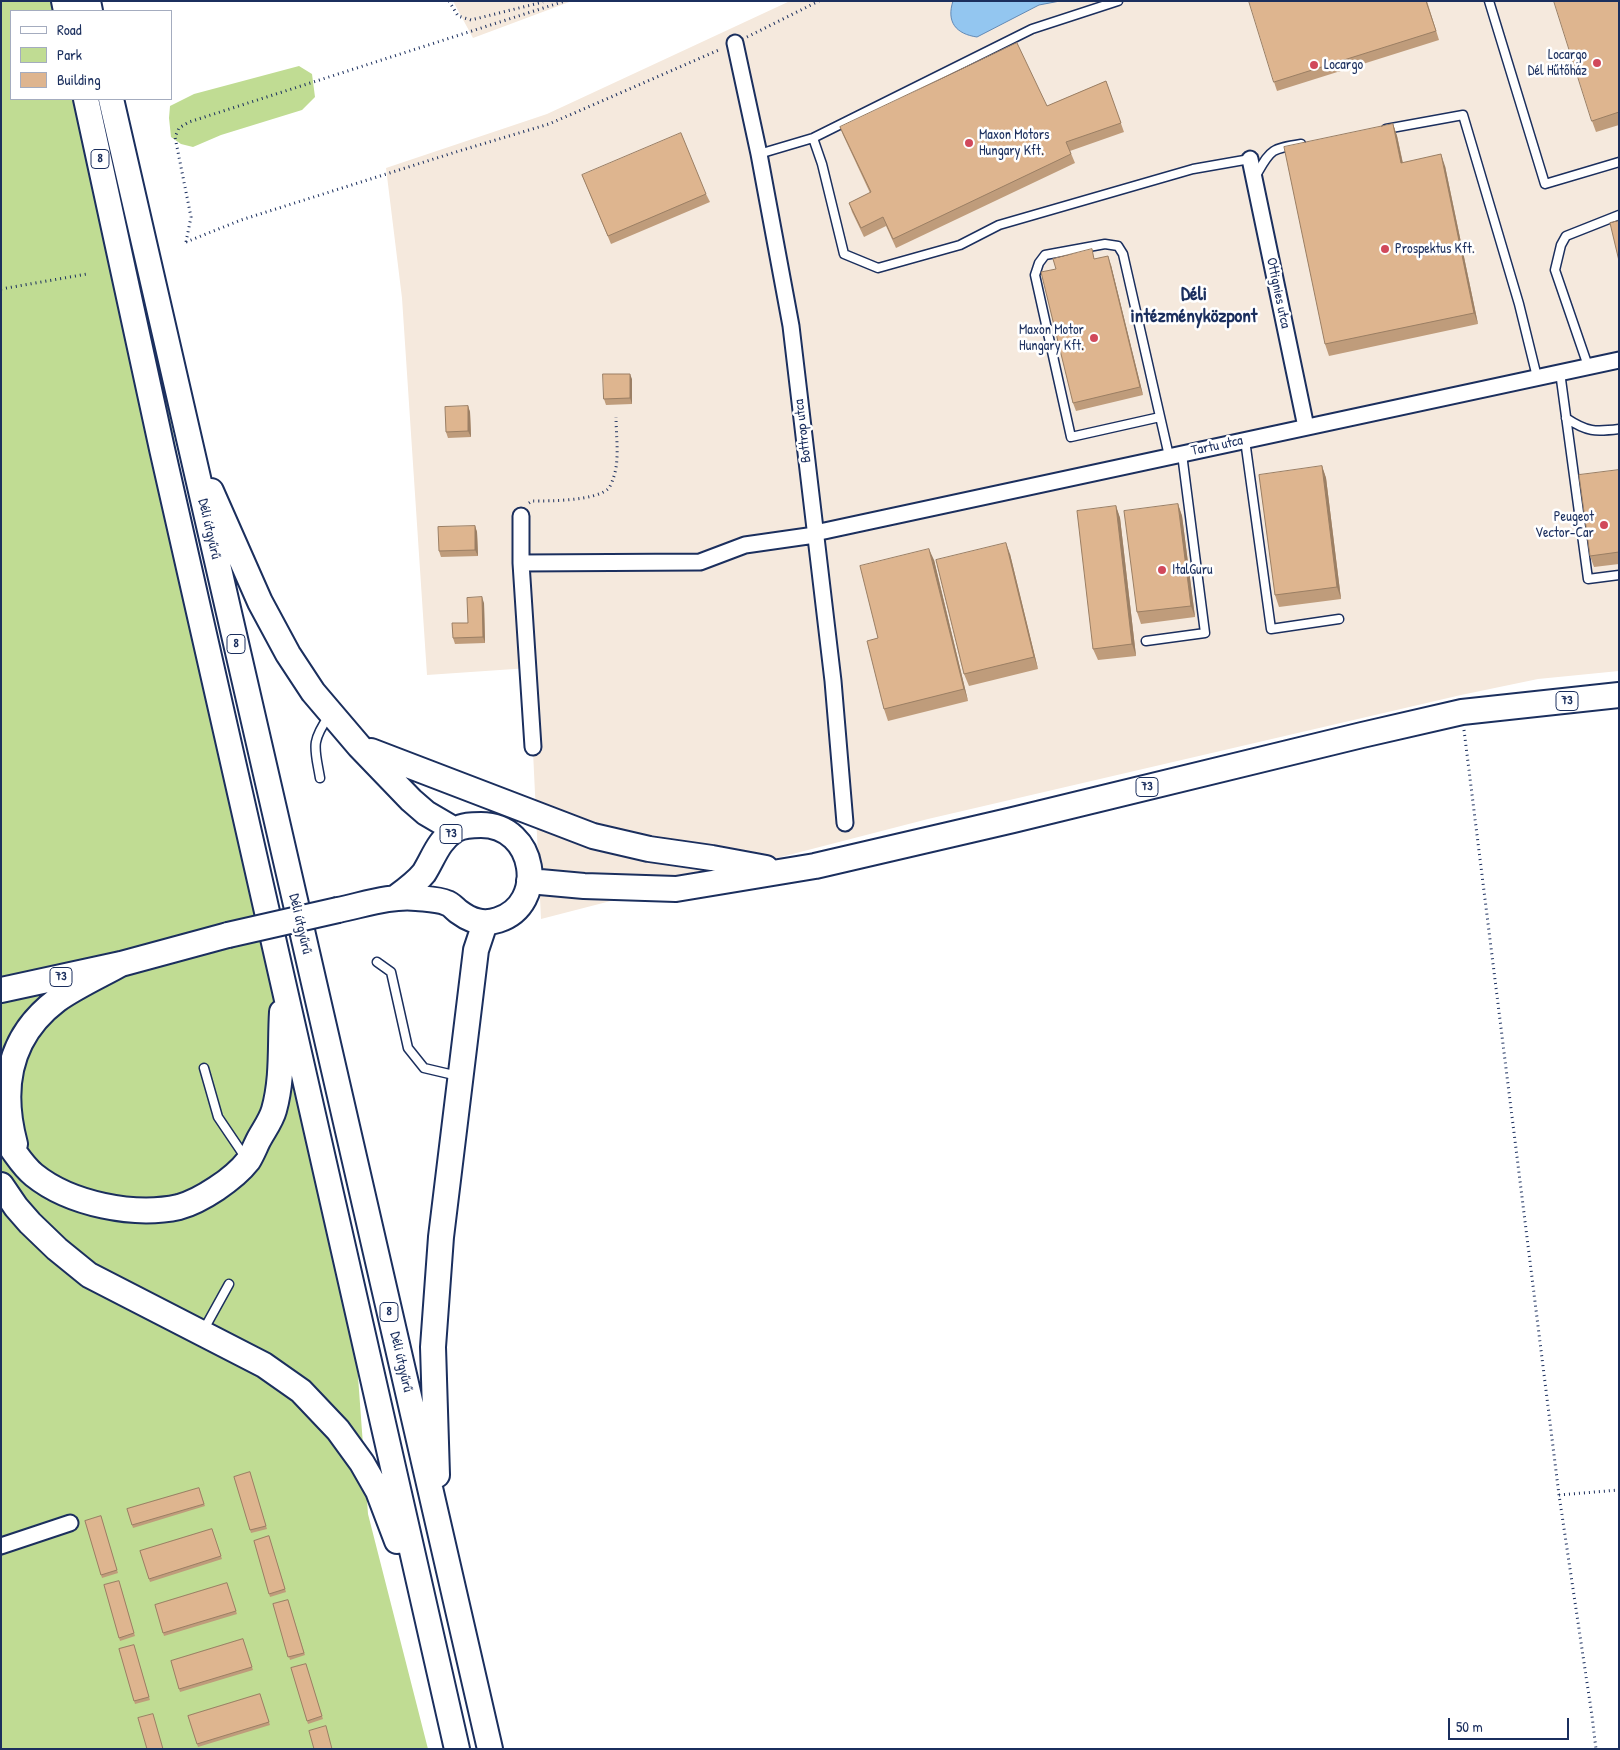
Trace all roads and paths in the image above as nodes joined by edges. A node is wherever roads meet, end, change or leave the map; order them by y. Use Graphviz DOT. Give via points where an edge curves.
graph roads {
  1 [pos="449,1"];
  2 [pos="565,1"];
  3 [pos="819,1"];
  4 [pos="1118,1"];
  5 [pos="1488,1"];
  6 [pos="543,2"];
  7 [pos="735,43"];
  8 [pos="86,100"];
  9 [pos="111,100"];
  10 [pos="1376,131"];
  11 [pos="813,138"];
  12 [pos="1308,143"];
  13 [pos="759,154"];
  14 [pos="1250,159"];
  15 [pos="1619,162"];
  16 [pos="1254,178"];
  17 [pos="1619,215"];
  18 [pos="88,274"];
  19 [pos="1,289"];
  20 [pos="1619,360"];
  21 [pos="1588,366"];
  22 [pos="1560,372"];
  23 [pos="1537,377"];
  24 [pos="616,417"];
  25 [pos="1160,418"];
  26 [pos="1566,418"];
  27 [pos="1306,427"];
  28 [pos="1619,429"];
  29 [pos="189,439"];
  30 [pos="1245,440"];
  31 [pos="1175,455"];
  32 [pos="1583,478"];
  33 [pos="1574,479"];
  34 [pos="521,516"];
  35 [pos="815,534"];
  36 [pos="521,563"];
  37 [pos="1619,575"];
  38 [pos="1338,619"];
  39 [pos="1146,641"];
  40 [pos="1619,695"];
  41 [pos="1462,712"];
  42 [pos="331,713"];
  43 [pos="360,746"];
  44 [pos="533,747"];
  45 [pos="320,778"];
  46 [pos="845,823"];
  47 [pos="455,830"];
  48 [pos="780,871"];
  49 [pos="529,881"];
  50 [pos="396,898"];
  51 [pos="485,923"];
  52 [pos="377,962"];
  53 [pos="279,963"];
  54 [pos="121,964"];
  55 [pos="1,990"];
  56 [pos="204,1068"];
  57 [pos="460,1076"];
  58 [pos="1,1129"];
  59 [pos="19,1158"];
  60 [pos="248,1160"];
  61 [pos="1,1185"];
  62 [pos="229,1284"];
  63 [pos="202,1333"];
  64 [pos="1619,1490"];
  65 [pos="1559,1495"];
  66 [pos="70,1523"];
  67 [pos="439,1530"];
  68 [pos="1,1546"];
  69 [pos="423,1600"];
  70 [pos="457,1749"];
  71 [pos="490,1749"];
  72 [pos="1596,1749"];
  1 -- 6 [label="path" via="458,16 471,20"];
  2 -- 7 [label="path" via="189,122 179,128 175,137 191,217 186,242 241,220 549,124"];
  3 -- 7 [label="path"];
  4 -- 11 [label="lane" via="1032,29"];
  5 -- 15 [label="lane" via="1544,184"];
  7 -- 13 [label="street, Bottrop utca"];
  8 -- 53 [label="main road, Déli útgyűrű / 8"];
  9 -- 29 [label="main road, Déli útgyűrű / 8"];
  10 -- 23 [label="lane" via="1463,115 1519,304"];
  11 -- 13 [label="lane"];
  11 -- 14 [label="lane" via="844,254 878,268 960,245 999,224 1193,169"];
  12 -- 16 [label="lane" via="1270,152"];
  13 -- 35 [label="street, Bottrop utca" via="791,326"];
  14 -- 16 [label="street, Ottignies utca"];
  16 -- 27 [label="street, Ottignies utca"];
  17 -- 21 [label="lane" via="1566,236 1557,258 1556,270"];
  18 -- 19 [label="path"];
  20 -- 21 [label="street, Tartu utca"];
  21 -- 22 [label="street, Tartu utca"];
  22 -- 23 [label="street, Tartu utca"];
  22 -- 26 [label="lane"];
  23 -- 27 [label="street, Tartu utca"];
  24 -- 34 [label="path" via="616,466 609,488 587,497 532,501"];
  25 -- 25 [label="lane" via="1123,254 1118,246 1105,244 1045,256 1035,275 1071,437"];
  25 -- 31 [label="lane"];
  26 -- 28 [label="lane" via="1596,432"];
  26 -- 33 [label="lane"];
  27 -- 30 [label="street, Tartu utca"];
  29 -- 42 [label="main road" via="260,602 288,654"];
  29 -- 67 [label="main road, Déli útgyűrű / 8"];
  30 -- 31 [label="street, Tartu utca"];
  30 -- 38 [label="lane" via="1271,629"];
  31 -- 35 [label="street, Tartu utca"];
  31 -- 39 [label="lane" via="1205,633"];
  32 -- 33 [label="lane"];
  33 -- 37 [label="lane" via="1588,579"];
  34 -- 36 [label="street"];
  35 -- 36 [label="street, Tartu utca" via="745,545 700,562"];
  35 -- 46 [label="street, Bottrop utca" via="833,681"];
  36 -- 44 [label="street"];
  40 -- 41 [label="main road, 73"];
  41 -- 48 [label="main road, 73" via="1013,820 815,866"];
  41 -- 65 [label="path"];
  42 -- 43 [label="main road"];
  42 -- 45 [label="lane" via="317,733 314,747"];
  43 -- 47 [label="main road" via="426,814"];
  43 -- 48 [label="main road" via="592,836"];
  47 -- 49 [label="main road, 73" via="465,826 491,825 505,830 524,852 529,864"];
  47 -- 50 [label="main road, 73" via="439,844 418,880"];
  48 -- 49 [label="main road, 73" via="676,889"];
  49 -- 51 [label="main road, 73" via="519,905 510,915"];
  50 -- 51 [label="main road, 73" via="448,903 472,920"];
  50 -- 54 [label="main road, 73, bridge" via="228,935"];
  51 -- 57 [label="main road" via="476,950"];
  52 -- 57 [label="lane" via="391,972 408,1048 424,1068"];
  53 -- 60 [label="main road" via="281,1066 274,1112"];
  53 -- 69 [label="main road, Déli útgyűrű / 8"];
  54 -- 55 [label="main road, 73"];
  54 -- 59 [label="main road" via="58,999 33,1022 18,1045 6,1089 10,1129"];
  56 -- 60 [label="lane" via="218,1117"];
  57 -- 67 [label="main road" via="440,1237 433,1347"];
  58 -- 59 [label="main road"];
  59 -- 60 [label="main road" via="34,1175 60,1191 104,1207 128,1210 180,1206 209,1193 233,1176"];
  61 -- 63 [label="main road" via="30,1223 89,1275"];
  62 -- 63 [label="lane"];
  63 -- 69 [label="main road" via="264,1365 301,1391 338,1430 378,1491"];
  64 -- 65 [label="path"];
  65 -- 72 [label="path"];
  66 -- 68 [label="street"];
  67 -- 71 [label="main road, Déli útgyűrű / 8"];
  69 -- 70 [label="main road, Déli útgyűrű / 8"];
}
